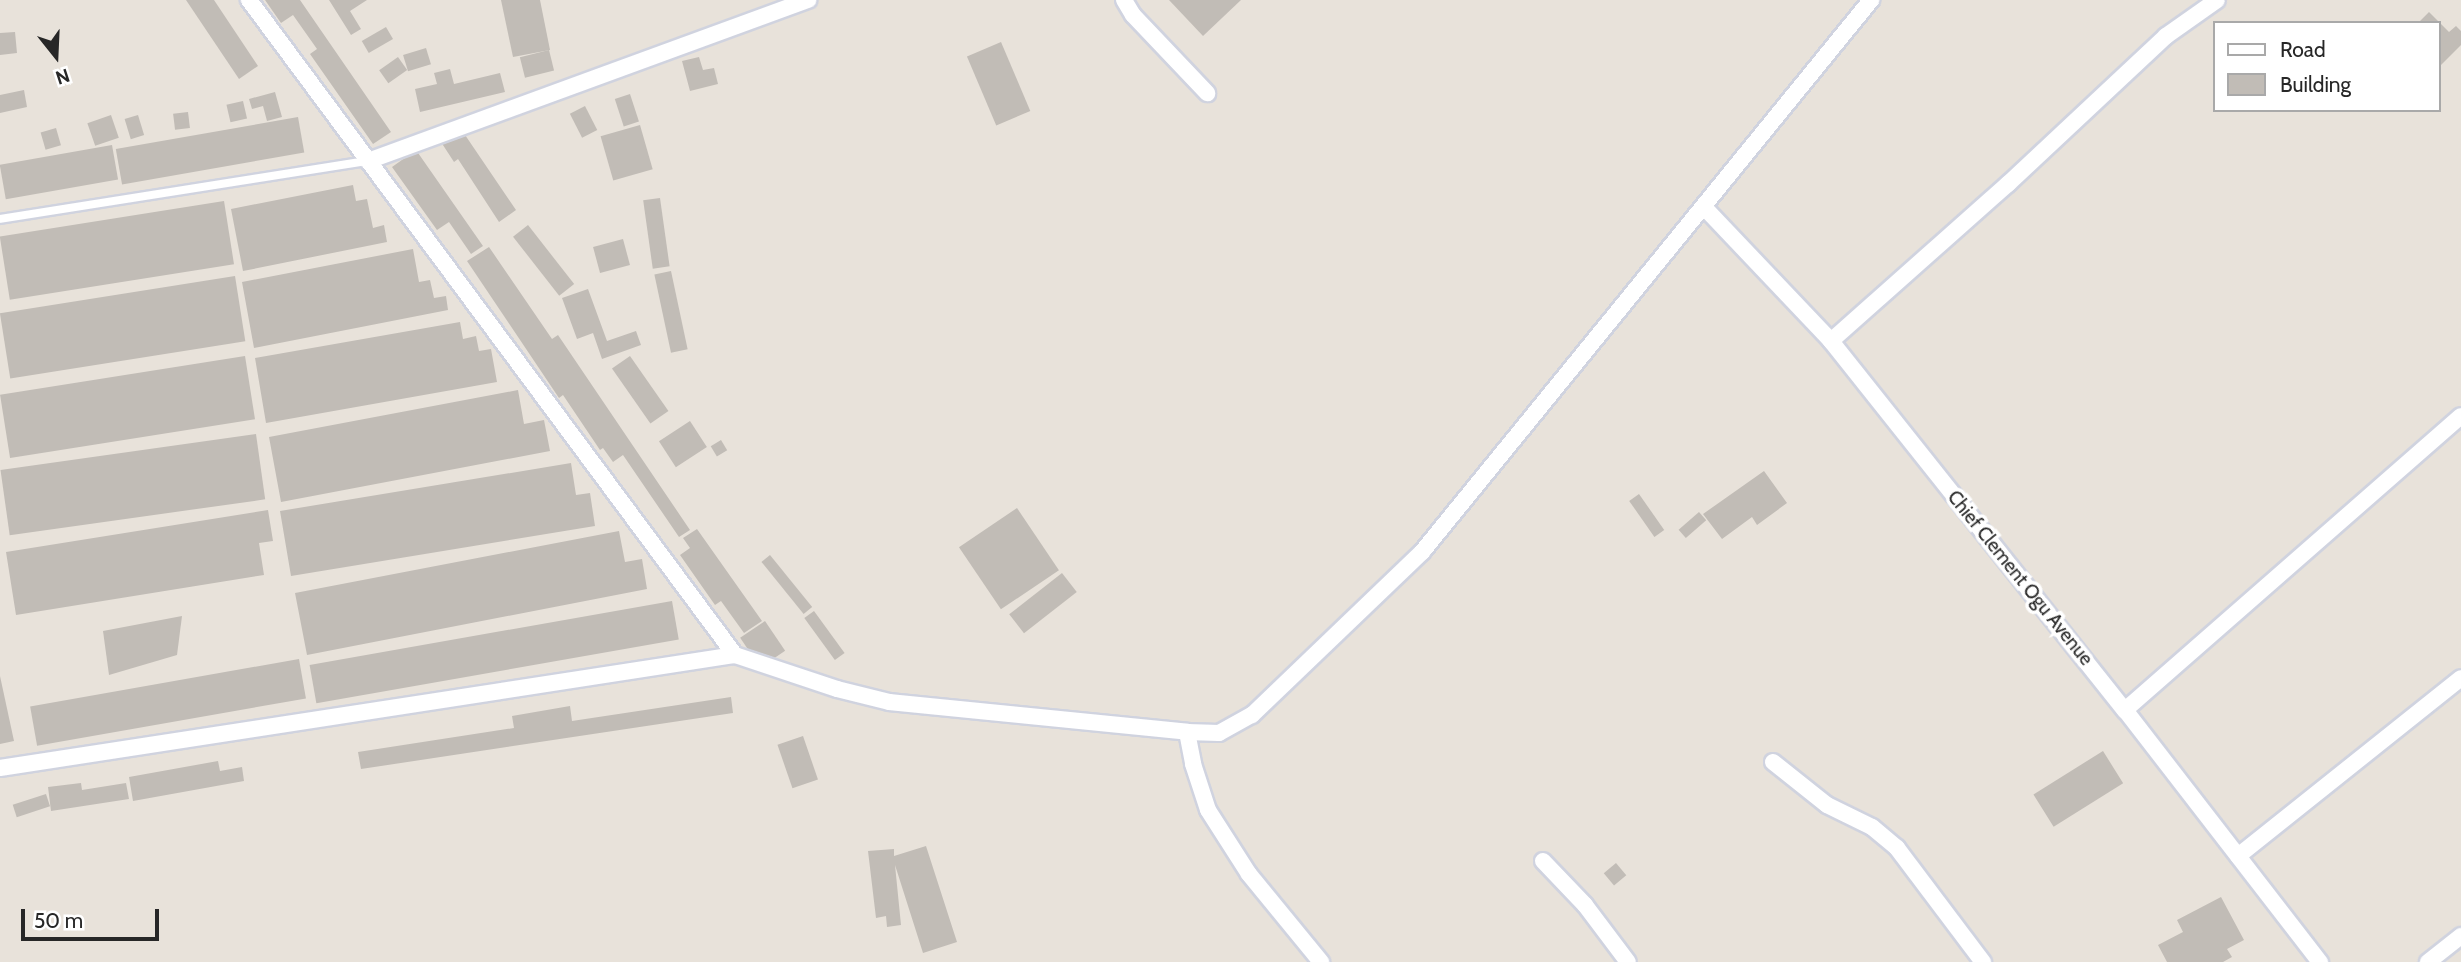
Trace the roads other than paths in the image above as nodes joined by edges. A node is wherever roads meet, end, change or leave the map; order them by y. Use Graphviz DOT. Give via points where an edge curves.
graph roads {
  1 [pos="249,0"];
  2 [pos="809,0"];
  3 [pos="1124,0"];
  4 [pos="1871,0"];
  5 [pos="2217,0"];
  6 [pos="1207,93"];
  7 [pos="368,161"];
  8 [pos="1704,207"];
  9 [pos="0,219"];
  10 [pos="1831,341"];
  11 [pos="2461,416"];
  12 [pos="735,655"];
  13 [pos="2461,678"];
  14 [pos="2125,710"];
  15 [pos="1188,732"];
  16 [pos="1773,762"];
  17 [pos="0,768"];
  18 [pos="2238,856"];
  19 [pos="1543,861"];
  20 [pos="2461,936"];
  21 [pos="1321,962"];
  22 [pos="1628,962"];
  23 [pos="1983,962"];
  24 [pos="2320,962"];
  25 [pos="2428,962"];
  1 -- 7 [label="street"];
  2 -- 7 [label="street"];
  3 -- 6 [label="street"];
  4 -- 8 [label="street"];
  5 -- 10 [label="street" via="2166,36"];
  7 -- 9 [label="lane"];
  7 -- 12 [label="street"];
  8 -- 10 [label="street, Chief Clement Ogu Avenue"];
  8 -- 15 [label="street" via="1422,552 1252,715 1219,733"];
  10 -- 14 [label="street, Chief Clement Ogu Avenue"];
  11 -- 14 [label="street"];
  12 -- 15 [label="street" via="889,702"];
  12 -- 17 [label="street"];
  13 -- 18 [label="street"];
  14 -- 18 [label="street, Chief Clement Ogu Avenue"];
  15 -- 21 [label="street" via="1208,810 1249,874"];
  16 -- 23 [label="street" via="1827,805 1872,827 1897,848"];
  18 -- 24 [label="street, Chief Clement Ogu Avenue"];
  19 -- 22 [label="street" via="1585,905"];
  20 -- 25 [label="street"];
}
